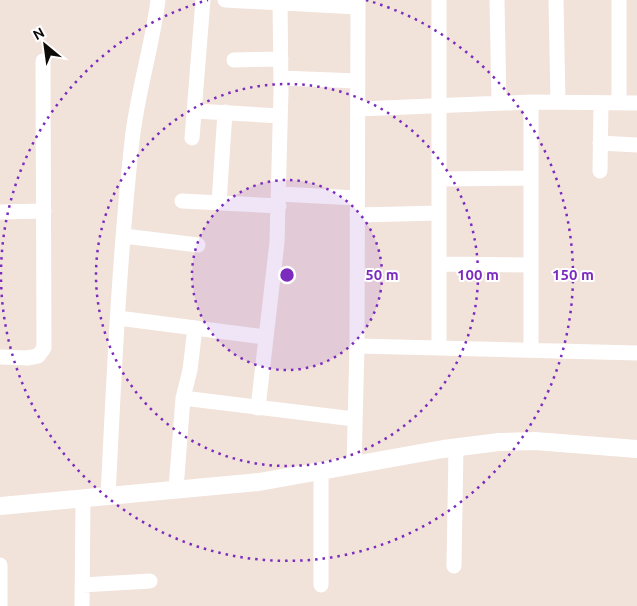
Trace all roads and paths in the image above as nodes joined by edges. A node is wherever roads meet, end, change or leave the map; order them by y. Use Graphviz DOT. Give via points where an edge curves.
graph roads {
  1 [pos="158,0"];
  2 [pos="203,0"];
  3 [pos="225,0"];
  4 [pos="439,0"];
  5 [pos="497,0"];
  6 [pos="619,0"];
  7 [pos="556,1"];
  8 [pos="280,2"];
  9 [pos="358,4"];
  10 [pos="281,59"];
  11 [pos="234,60"];
  12 [pos="43,61"];
  13 [pos="281,78"];
  14 [pos="358,82"];
  15 [pos="531,102"];
  16 [pos="558,102"];
  17 [pos="499,103"];
  18 [pos="602,103"];
  19 [pos="619,103"];
  20 [pos="637,103"];
  21 [pos="439,106"];
  22 [pos="358,109"];
  23 [pos="195,110"];
  24 [pos="225,112"];
  25 [pos="280,116"];
  26 [pos="192,138"];
  27 [pos="600,143"];
  28 [pos="637,145"];
  29 [pos="600,171"];
  30 [pos="531,178"];
  31 [pos="439,179"];
  32 [pos="357,198"];
  33 [pos="279,200"];
  34 [pos="182,201"];
  35 [pos="220,203"];
  36 [pos="44,211"];
  37 [pos="0,212"];
  38 [pos="439,213"];
  39 [pos="357,214"];
  40 [pos="124,236"];
  41 [pos="198,244"];
  42 [pos="439,264"];
  43 [pos="531,265"];
  44 [pos="118,318"];
  45 [pos="195,328"];
  46 [pos="265,337"];
  47 [pos="357,346"];
  48 [pos="439,348"];
  49 [pos="531,350"];
  50 [pos="637,353"];
  51 [pos="0,357"];
  52 [pos="183,398"];
  53 [pos="258,408"];
  54 [pos="354,419"];
  55 [pos="456,447"];
  56 [pos="637,449"];
  57 [pos="354,466"];
  58 [pos="321,472"];
  59 [pos="176,488"];
  60 [pos="108,496"];
  61 [pos="83,499"];
  62 [pos="0,506"];
  63 [pos="0,565"];
  64 [pos="454,566"];
  65 [pos="150,580"];
  66 [pos="82,585"];
  67 [pos="321,585"];
  68 [pos="0,606"];
  69 [pos="82,606"];
  1 -- 40 [label="street" via="137,101"];
  2 -- 23 [label="street"];
  3 -- 8 [label="street"];
  4 -- 21 [label="street"];
  5 -- 17 [label="street"];
  6 -- 19 [label="street"];
  7 -- 16 [label="street"];
  8 -- 9 [label="street"];
  8 -- 10 [label="street"];
  9 -- 14 [label="street"];
  10 -- 11 [label="street"];
  10 -- 13 [label="street"];
  12 -- 36 [label="street"];
  13 -- 14 [label="street"];
  13 -- 25 [label="street"];
  14 -- 22 [label="street"];
  15 -- 16 [label="street"];
  15 -- 17 [label="street"];
  15 -- 30 [label="street"];
  16 -- 18 [label="street"];
  17 -- 21 [label="street"];
  18 -- 19 [label="street"];
  18 -- 27 [label="street"];
  19 -- 20 [label="street"];
  21 -- 22 [label="street"];
  21 -- 31 [label="street"];
  22 -- 32 [label="street"];
  23 -- 24 [label="street"];
  23 -- 26 [label="street"];
  24 -- 25 [label="street"];
  24 -- 35 [label="street"];
  25 -- 33 [label="street"];
  27 -- 28 [label="street"];
  27 -- 29 [label="street"];
  30 -- 31 [label="street"];
  30 -- 43 [label="street"];
  31 -- 38 [label="street"];
  32 -- 33 [label="street"];
  32 -- 39 [label="street"];
  33 -- 35 [label="street"];
  33 -- 46 [label="street"];
  34 -- 35 [label="street"];
  36 -- 37 [label="street"];
  36 -- 51 [label="street" via="44,348 38,356"];
  38 -- 39 [label="street"];
  38 -- 42 [label="street"];
  39 -- 47 [label="street"];
  40 -- 41 [label="street"];
  40 -- 44 [label="street"];
  42 -- 43 [label="street"];
  42 -- 48 [label="street"];
  43 -- 49 [label="street"];
  44 -- 45 [label="street"];
  44 -- 60 [label="street"];
  45 -- 46 [label="street"];
  45 -- 52 [label="street"];
  46 -- 53 [label="street"];
  47 -- 48 [label="street"];
  47 -- 54 [label="street"];
  48 -- 49 [label="street"];
  49 -- 50 [label="street"];
  52 -- 53 [label="street"];
  52 -- 59 [label="street"];
  53 -- 54 [label="street"];
  54 -- 57 [label="street"];
  55 -- 56 [label="street" via="535,442"];
  55 -- 57 [label="street"];
  55 -- 64 [label="street"];
  57 -- 58 [label="street"];
  58 -- 59 [label="street" via="259,482"];
  58 -- 67 [label="street"];
  59 -- 60 [label="street"];
  60 -- 61 [label="street"];
  61 -- 62 [label="street"];
  61 -- 66 [label="street"];
  63 -- 68 [label="street"];
  65 -- 66 [label="street"];
  66 -- 69 [label="street"];
}
